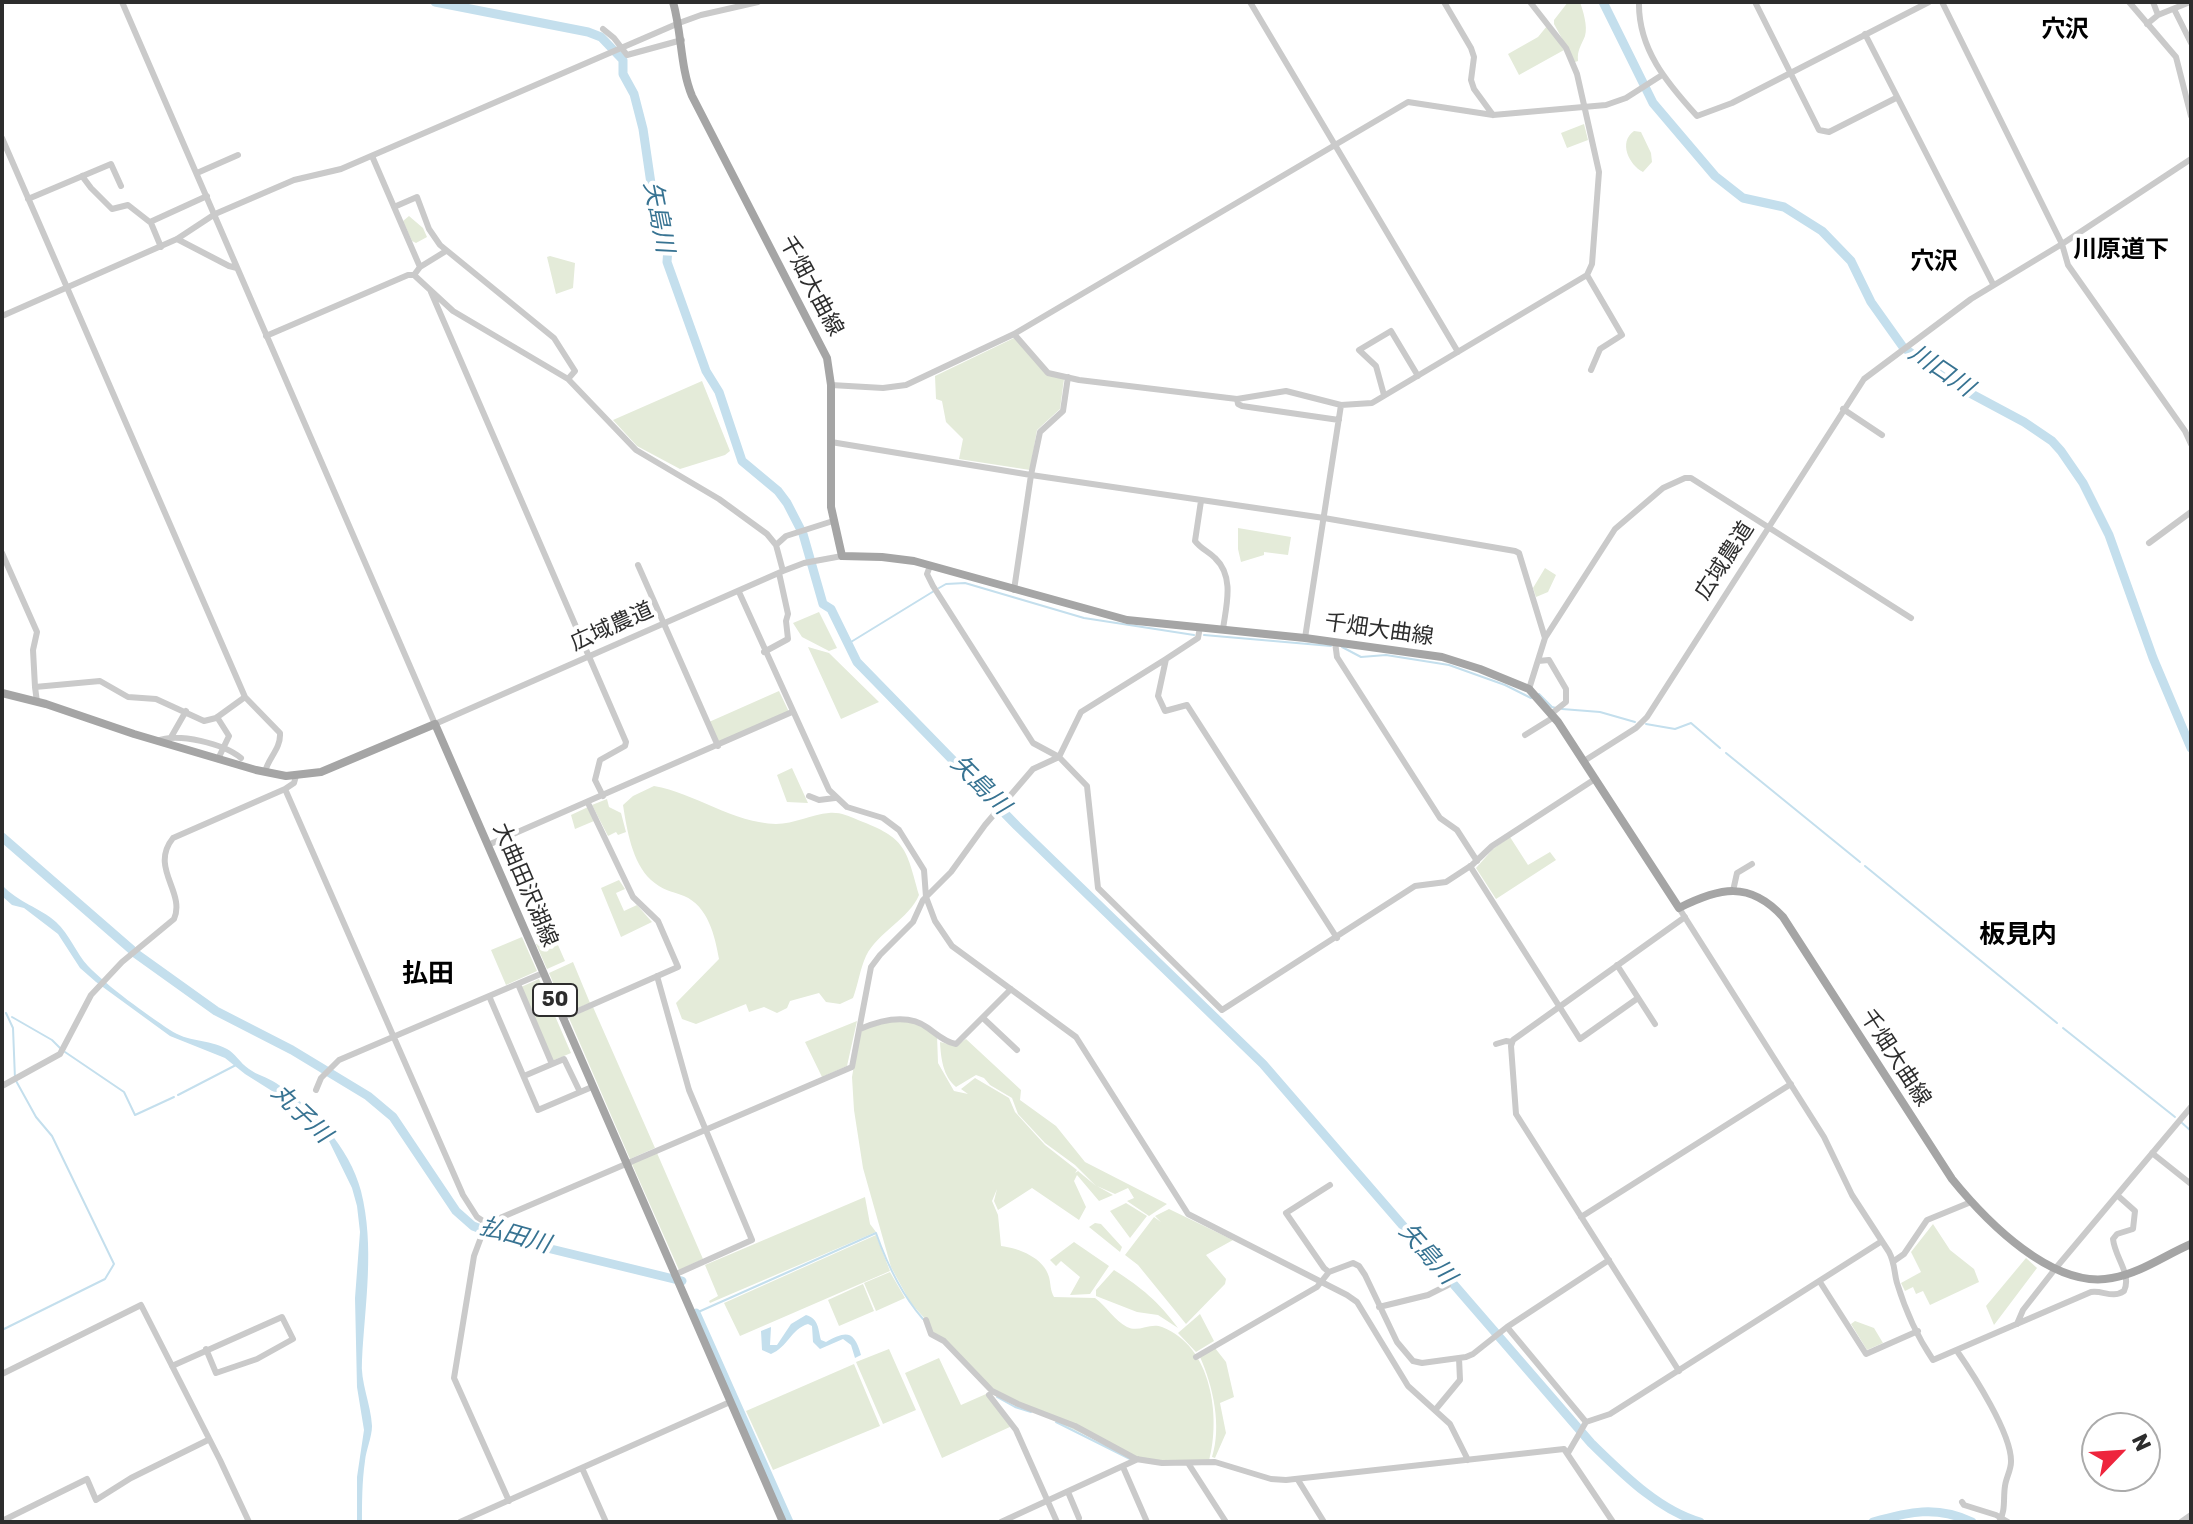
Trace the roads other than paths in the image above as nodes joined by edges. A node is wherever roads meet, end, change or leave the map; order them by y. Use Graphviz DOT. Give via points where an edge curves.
graph roads {
  1 [pos="122,2"];
  2 [pos="673,2"];
  3 [pos="758,2"];
  4 [pos="1250,2"];
  5 [pos="1444,2"];
  6 [pos="1530,2"];
  7 [pos="1639,2"];
  8 [pos="1755,2"];
  9 [pos="1929,2"];
  10 [pos="1942,2"];
  11 [pos="2129,2"];
  12 [pos="2153,2"];
  13 [pos="2190,2"];
  14 [pos="2174,9"];
  15 [pos="2158,15"];
  16 [pos="679,23"];
  17 [pos="2147,24"];
  18 [pos="603,29"];
  19 [pos="1865,34"];
  20 [pos="682,40"];
  21 [pos="2191,43"];
  22 [pos="622,47"];
  23 [pos="1790,72"];
  24 [pos="1658,78"];
  25 [pos="1896,98"];
  26 [pos="1584,105"];
  27 [pos="1493,115"];
  28 [pos="2191,116"];
  29 [pos="2,138"];
  30 [pos="1334,145"];
  31 [pos="238,155"];
  32 [pos="372,156"];
  33 [pos="2191,159"];
  34 [pos="197,173"];
  35 [pos="82,176"];
  36 [pos="121,186"];
  37 [pos="207,196"];
  38 [pos="28,199"];
  39 [pos="394,207"];
  40 [pos="215,214"];
  41 [pos="150,222"];
  42 [pos="177,239"];
  43 [pos="2062,244"];
  44 [pos="161,247"];
  45 [pos="446,251"];
  46 [pos="420,267"];
  47 [pos="237,268"];
  48 [pos="414,275"];
  49 [pos="1587,275"];
  50 [pos="1993,284"];
  51 [pos="67,288"];
  52 [pos="430,289"];
  53 [pos="2,316"];
  54 [pos="1014,334"];
  55 [pos="266,336"];
  56 [pos="1458,352"];
  57 [pos="1591,370"];
  58 [pos="1418,376"];
  59 [pos="1068,377"];
  60 [pos="568,379"];
  61 [pos="831,385"];
  62 [pos="1384,395"];
  63 [pos="1237,399"];
  64 [pos="1341,405"];
  65 [pos="1843,409"];
  66 [pos="1339,420"];
  67 [pos="1882,435"];
  68 [pos="831,442"];
  69 [pos="2191,444"];
  70 [pos="1031,475"];
  71 [pos="1201,501"];
  72 [pos="2191,512"];
  73 [pos="1324,518"];
  74 [pos="833,521"];
  75 [pos="1768,527"];
  76 [pos="2149,543"];
  77 [pos="776,545"];
  78 [pos="2,553"];
  79 [pos="842,556"];
  80 [pos="638,565"];
  81 [pos="930,566"];
  82 [pos="781,572"];
  83 [pos="1014,590"];
  84 [pos="739,592"];
  85 [pos="1911,618"];
  86 [pos="664,624"];
  87 [pos="1200,627"];
  88 [pos="1223,629"];
  89 [pos="1305,638"];
  90 [pos="1545,638"];
  91 [pos="1335,642"];
  92 [pos="764,652"];
  93 [pos="588,657"];
  94 [pos="1166,659"];
  95 [pos="1538,661"];
  96 [pos="35,687"];
  97 [pos="1529,689"];
  98 [pos="2,693"];
  99 [pos="245,697"];
  100 [pos="37,702"];
  101 [pos="186,711"];
  102 [pos="792,712"];
  103 [pos="1554,714"];
  104 [pos="217,717"];
  105 [pos="435,724"];
  106 [pos="1525,735"];
  107 [pos="169,741"];
  108 [pos="207,743"];
  109 [pos="224,746"];
  110 [pos="718,746"];
  111 [pos="203,754"];
  112 [pos="1059,757"];
  113 [pos="218,759"];
  114 [pos="1584,761"];
  115 [pos="230,762"];
  116 [pos="265,772"];
  117 [pos="296,776"];
  118 [pos="1595,779"];
  119 [pos="285,789"];
  120 [pos="603,796"];
  121 [pos="809,796"];
  122 [pos="835,798"];
  123 [pos="588,803"];
  124 [pos="488,845"];
  125 [pos="1474,864"];
  126 [pos="1752,864"];
  127 [pos="1733,891"];
  128 [pos="926,897"];
  129 [pos="1679,908"];
  130 [pos="1685,917"];
  131 [pos="1337,938"];
  132 [pos="1617,965"];
  133 [pos="543,973"];
  134 [pos="657,976"];
  135 [pos="518,984"];
  136 [pos="1011,989"];
  137 [pos="489,996"];
  138 [pos="1638,998"];
  139 [pos="1560,1007"];
  140 [pos="562,1018"];
  141 [pos="983,1018"];
  142 [pos="1655,1024"];
  143 [pos="860,1029"];
  144 [pos="394,1037"];
  145 [pos="1512,1042"];
  146 [pos="1496,1044"];
  147 [pos="1017,1050"];
  148 [pos="552,1064"];
  149 [pos="524,1076"];
  150 [pos="1791,1084"];
  151 [pos="2,1086"];
  152 [pos="592,1087"];
  153 [pos="316,1090"];
  154 [pos="580,1092"];
  155 [pos="2191,1107"];
  156 [pos="706,1130"];
  157 [pos="2152,1153"];
  158 [pos="625,1163"];
  159 [pos="2191,1184"];
  160 [pos="1330,1185"];
  161 [pos="2117,1195"];
  162 [pos="1971,1202"];
  163 [pos="1581,1217"];
  164 [pos="486,1224"];
  165 [pos="1882,1241"];
  166 [pos="2191,1244"];
  167 [pos="1609,1260"];
  168 [pos="1894,1261"];
  169 [pos="2055,1269"];
  170 [pos="1329,1272"];
  171 [pos="2127,1275"];
  172 [pos="674,1277"];
  173 [pos="1820,1282"];
  174 [pos="1321,1283"];
  175 [pos="1448,1285"];
  176 [pos="1379,1307"];
  177 [pos="926,1320"];
  178 [pos="2017,1324"];
  179 [pos="1507,1327"];
  180 [pos="1918,1331"];
  181 [pos="206,1349"];
  182 [pos="1957,1351"];
  183 [pos="1196,1357"];
  184 [pos="1459,1358"];
  185 [pos="172,1366"];
  186 [pos="1679,1371"];
  187 [pos="2,1374"];
  188 [pos="989,1395"];
  189 [pos="730,1402"];
  190 [pos="1436,1409"];
  191 [pos="1586,1423"];
  192 [pos="208,1440"];
  193 [pos="1568,1453"];
  194 [pos="1138,1459"];
  195 [pos="1468,1460"];
  196 [pos="1188,1463"];
  197 [pos="1123,1467"];
  198 [pos="582,1468"];
  199 [pos="1298,1480"];
  200 [pos="1068,1492"];
  201 [pos="509,1501"];
  202 [pos="1048,1501"];
  203 [pos="1962,1502"];
  204 [pos="2191,1515"];
  205 [pos="1079,1518"];
  206 [pos="2,1521"];
  207 [pos="2003,1521"];
  208 [pos="249,1522"];
  209 [pos="460,1522"];
  210 [pos="606,1522"];
  211 [pos="783,1522"];
  212 [pos="1001,1522"];
  213 [pos="1057,1522"];
  214 [pos="1147,1522"];
  215 [pos="1226,1522"];
  216 [pos="1324,1522"];
  217 [pos="1613,1522"];
  218 [pos="2181,1522"];
  1 -- 34 [label="street"];
  2 -- 16 [label="main road, 千畑大曲線"];
  3 -- 16 [label="street"];
  4 -- 30 [label="street"];
  5 -- 27 [label="street" via="1471,48 1474,89"];
  6 -- 26 [label="street" via="1566,48"];
  7 -- 24 [label="street" via="1640,25"];
  8 -- 23 [label="street"];
  9 -- 19 [label="street"];
  10 -- 43 [label="street"];
  11 -- 17 [label="street"];
  12 -- 15 [label="street"];
  13 -- 14 [label="street"];
  14 -- 15 [label="street"];
  14 -- 21 [label="street"];
  15 -- 17 [label="street"];
  16 -- 20 [label="main road, 千畑大曲線"];
  16 -- 22 [label="street"];
  17 -- 28 [label="street" via="2176,57"];
  18 -- 22 [label="street"];
  19 -- 23 [label="street"];
  19 -- 25 [label="street"];
  20 -- 22 [label="street" via="627,55"];
  20 -- 61 [label="main road, 千畑大曲線" via="692,96 824,347"];
  22 -- 32 [label="street"];
  23 -- 24 [label="street" via="1697,116"];
  23 -- 25 [label="street" via="1824,132"];
  24 -- 26 [label="street" via="1606,105"];
  25 -- 50 [label="street"];
  26 -- 27 [label="street"];
  26 -- 49 [label="street" via="1599,172"];
  27 -- 30 [label="street" via="1408,102"];
  29 -- 38 [label="street"];
  30 -- 54 [label="street"];
  30 -- 56 [label="street"];
  31 -- 34 [label="street"];
  32 -- 39 [label="street"];
  32 -- 40 [label="street" via="294,180"];
  33 -- 43 [label="street"];
  34 -- 37 [label="street"];
  35 -- 36 [label="street" via="111,164"];
  35 -- 38 [label="street"];
  35 -- 41 [label="street" via="106,205 128,205"];
  37 -- 40 [label="street"];
  37 -- 41 [label="street"];
  38 -- 51 [label="street"];
  39 -- 45 [label="street" via="417,197 433,236"];
  39 -- 46 [label="street"];
  40 -- 42 [label="street"];
  40 -- 47 [label="street"];
  41 -- 44 [label="street"];
  42 -- 44 [label="street"];
  42 -- 47 [label="street"];
  43 -- 50 [label="street"];
  43 -- 69 [label="street" via="2068,265"];
  44 -- 51 [label="street"];
  45 -- 46 [label="street"];
  45 -- 60 [label="street" via="554,338 575,371"];
  46 -- 48 [label="street"];
  47 -- 55 [label="street"];
  48 -- 52 [label="street"];
  48 -- 55 [label="street"];
  49 -- 56 [label="street"];
  49 -- 57 [label="street" via="1622,335 1600,349"];
  50 -- 65 [label="street, 広域農道" via="1864,379"];
  51 -- 53 [label="street"];
  51 -- 99 [label="street"];
  52 -- 60 [label="street" via="453,311"];
  52 -- 93 [label="street"];
  54 -- 59 [label="street" via="1048,373"];
  54 -- 61 [label="street" via="906,385"];
  55 -- 105 [label="street"];
  56 -- 58 [label="street"];
  58 -- 62 [label="street"];
  58 -- 62 [label="street" via="1391,331 1359,350 1376,366"];
  59 -- 63 [label="street"];
  59 -- 70 [label="street" via="1063,411 1040,432"];
  60 -- 77 [label="street" via="636,450 719,499"];
  61 -- 68 [label="main road, 千畑大曲線"];
  62 -- 64 [label="street" via="1372,403"];
  63 -- 64 [label="street" via="1286,391"];
  63 -- 66 [label="street" via="1242,406"];
  64 -- 66 [label="street"];
  65 -- 67 [label="street"];
  65 -- 75 [label="street, 広域農道"];
  66 -- 73 [label="street"];
  68 -- 70 [label="street"];
  68 -- 74 [label="main road, 千畑大曲線"];
  70 -- 71 [label="street"];
  70 -- 83 [label="street"];
  71 -- 73 [label="street"];
  71 -- 88 [label="street" via="1195,537 1200,548 1218,561 1228,585"];
  72 -- 76 [label="street"];
  73 -- 89 [label="street"];
  73 -- 90 [label="street" via="1519,553"];
  74 -- 77 [label="street" via="786,536"];
  74 -- 79 [label="main road, 千畑大曲線"];
  75 -- 85 [label="street"];
  75 -- 90 [label="street" via="1691,478 1663,488 1615,529"];
  75 -- 114 [label="street, 広域農道" via="1647,717"];
  77 -- 82 [label="street"];
  78 -- 96 [label="street" via="37,632"];
  79 -- 81 [label="main road, 千畑大曲線" via="901,558"];
  79 -- 82 [label="street, 広域農道"];
  80 -- 86 [label="street"];
  81 -- 83 [label="main road, 千畑大曲線"];
  81 -- 112 [label="street" via="927,574 935,590 1033,743"];
  82 -- 84 [label="street, 広域農道"];
  82 -- 92 [label="street" via="788,639"];
  83 -- 87 [label="main road, 千畑大曲線" via="1127,620"];
  84 -- 86 [label="street, 広域農道"];
  84 -- 92 [label="street"];
  86 -- 93 [label="street, 広域農道"];
  86 -- 110 [label="street"];
  87 -- 88 [label="main road, 千畑大曲線"];
  87 -- 94 [label="street" via="1198,638"];
  88 -- 89 [label="main road, 千畑大曲線"];
  89 -- 91 [label="main road, 千畑大曲線"];
  90 -- 95 [label="street"];
  91 -- 97 [label="main road, 千畑大曲線" via="1442,657"];
  91 -- 125 [label="street" via="1337,657 1440,818 1457,830"];
  92 -- 102 [label="street"];
  93 -- 105 [label="street, 広域農道"];
  93 -- 120 [label="street" via="626,742 600,760 595,775"];
  94 -- 112 [label="street" via="1081,712"];
  94 -- 131 [label="street" via="1158,696 1165,711 1187,705"];
  95 -- 97 [label="street"];
  95 -- 103 [label="street" via="1549,660 1567,697"];
  96 -- 100 [label="street"];
  96 -- 101 [label="street" via="100,681 128,697 156,699"];
  97 -- 103 [label="main road, 千畑大曲線"];
  98 -- 100 [label="main road"];
  99 -- 104 [label="street"];
  99 -- 116 [label="street" via="280,733"];
  100 -- 107 [label="main road"];
  101 -- 104 [label="street" via="204,721"];
  101 -- 107 [label="street"];
  102 -- 110 [label="street"];
  102 -- 122 [label="street"];
  103 -- 106 [label="street"];
  103 -- 114 [label="main road, 千畑大曲線"];
  104 -- 109 [label="street" via="229,736"];
  105 -- 117 [label="main road" via="321,772"];
  105 -- 124 [label="main road, 大曲田沢湖線 / 50"];
  107 -- 108 [label="street"];
  107 -- 111 [label="main road"];
  108 -- 109 [label="street"];
  108 -- 111 [label="street"];
  109 -- 113 [label="street"];
  109 -- 115 [label="street" via="238,755"];
  110 -- 120 [label="street"];
  111 -- 113 [label="main road"];
  112 -- 128 [label="street" via="1036,767"];
  112 -- 131 [label="street" via="1089,789 1098,888 1222,1010"];
  113 -- 115 [label="main road"];
  114 -- 118 [label="main road, 千畑大曲線"];
  115 -- 116 [label="main road"];
  116 -- 117 [label="main road"];
  117 -- 119 [label="street"];
  118 -- 125 [label="street" via="1492,846"];
  118 -- 129 [label="main road, 千畑大曲線"];
  119 -- 144 [label="street"];
  119 -- 151 [label="street" via="173,838 164,859 174,919 91,995 60,1054"];
  120 -- 123 [label="street"];
  121 -- 122 [label="street"];
  122 -- 128 [label="street" via="899,830 924,870"];
  123 -- 124 [label="street"];
  123 -- 134 [label="street" via="633,897 658,921 678,967"];
  124 -- 133 [label="main road, 大曲田沢湖線 / 50"];
  125 -- 131 [label="street" via="1446,882 1415,886"];
  125 -- 139 [label="street"];
  126 -- 127 [label="street" via="1737,873"];
  127 -- 129 [label="main road" via="1711,893"];
  127 -- 162 [label="main road, 千畑大曲線" via="1764,900 1783,917"];
  128 -- 136 [label="street" via="952,946"];
  128 -- 143 [label="street" via="913,922 871,967"];
  129 -- 130 [label="street"];
  130 -- 132 [label="street"];
  130 -- 150 [label="street"];
  132 -- 138 [label="street"];
  132 -- 139 [label="street"];
  133 -- 135 [label="street"];
  133 -- 140 [label="main road, 大曲田沢湖線 / 50"];
  134 -- 140 [label="street"];
  134 -- 156 [label="street" via="689,1090"];
  135 -- 137 [label="street"];
  135 -- 148 [label="street"];
  136 -- 141 [label="street"];
  136 -- 174 [label="street" via="1076,1037 1188,1214"];
  137 -- 144 [label="street"];
  137 -- 149 [label="street"];
  138 -- 139 [label="street" via="1580,1039"];
  138 -- 142 [label="street"];
  139 -- 145 [label="street"];
  140 -- 152 [label="main road, 大曲田沢湖線 / 50"];
  141 -- 143 [label="street" via="956,1044 905,1018"];
  141 -- 147 [label="street"];
  143 -- 156 [label="street" via="852,1067"];
  144 -- 153 [label="street" via="331,1065"];
  144 -- 164 [label="street" via="463,1195"];
  145 -- 146 [label="street"];
  145 -- 163 [label="street" via="1516,1114"];
  148 -- 149 [label="street"];
  148 -- 154 [label="street" via="564,1059"];
  149 -- 154 [label="street" via="538,1110"];
  150 -- 163 [label="street"];
  150 -- 165 [label="street"];
  152 -- 154 [label="street"];
  152 -- 158 [label="main road, 大曲田沢湖線 / 50"];
  155 -- 157 [label="street"];
  156 -- 158 [label="street"];
  156 -- 172 [label="street" via="752,1240"];
  157 -- 159 [label="street"];
  157 -- 161 [label="street"];
  158 -- 164 [label="street"];
  158 -- 172 [label="main road, 大曲田沢湖線 / 50"];
  160 -- 170 [label="street" via="1286,1213"];
  161 -- 169 [label="street"];
  161 -- 171 [label="street" via="2135,1211 2133,1229 2113,1239"];
  162 -- 168 [label="street" via="1927,1220"];
  162 -- 169 [label="main road, 千畑大曲線" via="2023,1250"];
  163 -- 167 [label="street"];
  164 -- 201 [label="street" via="474,1256 454,1378"];
  165 -- 168 [label="street"];
  165 -- 173 [label="street"];
  166 -- 171 [label="main road, 千畑大曲線"];
  167 -- 179 [label="street"];
  167 -- 186 [label="street"];
  168 -- 180 [label="street"];
  169 -- 171 [label="main road, 千畑大曲線" via="2096,1280"];
  169 -- 178 [label="street"];
  170 -- 174 [label="street"];
  170 -- 176 [label="street" via="1347,1264 1359,1266"];
  171 -- 178 [label="street" via="2119,1294 2091,1292"];
  172 -- 189 [label="main road, 大曲田沢湖線 / 50"];
  173 -- 180 [label="street" via="1866,1354"];
  173 -- 186 [label="street"];
  174 -- 183 [label="street"];
  174 -- 190 [label="street" via="1357,1302 1408,1386"];
  175 -- 176 [label="street"];
  176 -- 184 [label="street" via="1413,1361"];
  177 -- 194 [label="street" via="931,1334 992,1391"];
  178 -- 182 [label="street"];
  179 -- 184 [label="street" via="1473,1354"];
  179 -- 191 [label="street"];
  180 -- 182 [label="street" via="1933,1360"];
  181 -- 181 [label="street" via="282,1317 293,1339 216,1373"];
  181 -- 185 [label="street"];
  182 -- 207 [label="street" via="2007,1441 2011,1461"];
  184 -- 190 [label="street" via="1460,1380"];
  185 -- 187 [label="street" via="141,1305"];
  185 -- 192 [label="street"];
  186 -- 191 [label="street"];
  188 -- 202 [label="street" via="1016,1430"];
  189 -- 198 [label="street"];
  189 -- 211 [label="main road, 大曲田沢湖線 / 50"];
  190 -- 195 [label="street"];
  191 -- 193 [label="street"];
  192 -- 206 [label="street" via="96,1500 87,1479"];
  192 -- 208 [label="street"];
  193 -- 195 [label="street" via="1557,1448"];
  193 -- 217 [label="street"];
  194 -- 196 [label="street"];
  194 -- 197 [label="street"];
  195 -- 199 [label="street"];
  196 -- 199 [label="street" via="1215,1462 1271,1479"];
  196 -- 215 [label="street"];
  197 -- 200 [label="street"];
  197 -- 214 [label="street"];
  198 -- 201 [label="street"];
  198 -- 210 [label="street"];
  199 -- 216 [label="street"];
  200 -- 202 [label="street"];
  200 -- 205 [label="street"];
  201 -- 209 [label="street"];
  202 -- 212 [label="street"];
  202 -- 213 [label="street"];
  203 -- 207 [label="street"];
  204 -- 218 [label="street"];
}
